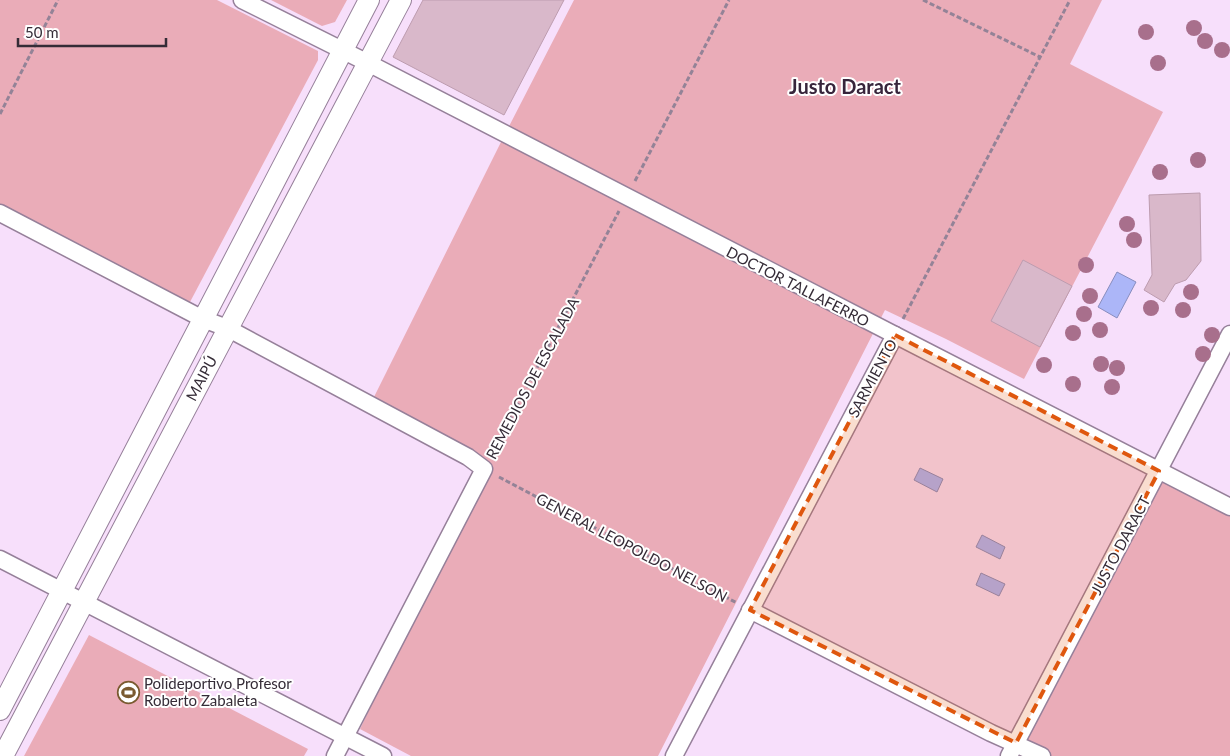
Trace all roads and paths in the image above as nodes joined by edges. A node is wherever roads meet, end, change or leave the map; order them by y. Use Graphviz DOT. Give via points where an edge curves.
graph roads {
  1 [pos="58,0"];
  2 [pos="242,0"];
  3 [pos="369,0"];
  4 [pos="401,0"];
  5 [pos="729,0"];
  6 [pos="924,0"];
  7 [pos="1070,0"];
  8 [pos="342,51"];
  9 [pos="1040,57"];
  10 [pos="368,63"];
  11 [pos="0,114"];
  12 [pos="626,197"];
  13 [pos="0,213"];
  14 [pos="203,319"];
  15 [pos="228,328"];
  16 [pos="1230,334"];
  17 [pos="895,335"];
  18 [pos="484,469"];
  19 [pos="1159,471"];
  20 [pos="1230,507"];
  21 [pos="0,559"];
  22 [pos="62,591"];
  23 [pos="83,602"];
  24 [pos="750,610"];
  25 [pos="0,710"];
  26 [pos="345,736"];
  27 [pos="1012,749"];
  28 [pos="3,756"];
  29 [pos="335,756"];
  30 [pos="383,756"];
  31 [pos="674,756"];
  32 [pos="1042,756"];
  1 -- 11 [label="path"];
  2 -- 8 [label="street"];
  3 -- 8 [label="street, MAIPÚ"];
  4 -- 10 [label="street, MAIPÚ"];
  5 -- 12 [label="path, REMEDIOS DE ESCALADA"];
  6 -- 9 [label="path"];
  7 -- 9 [label="path, SARMIENTO"];
  8 -- 10 [label="street, DOCTOR TALLAFERRO"];
  8 -- 14 [label="street, MAIPÚ"];
  9 -- 17 [label="path, SARMIENTO"];
  10 -- 12 [label="street, DOCTOR TALLAFERRO"];
  10 -- 15 [label="street, MAIPÚ"];
  12 -- 17 [label="street, DOCTOR TALLAFERRO"];
  12 -- 18 [label="path, REMEDIOS DE ESCALADA"];
  13 -- 14 [label="street"];
  14 -- 15 [label="street"];
  14 -- 22 [label="street, MAIPÚ"];
  15 -- 18 [label="street" via="468,457"];
  15 -- 23 [label="street, MAIPÚ"];
  16 -- 19 [label="street, JUSTO DARACT"];
  17 -- 19 [label="street, DOCTOR TALLAFERRO"];
  17 -- 24 [label="street, SARMIENTO"];
  18 -- 24 [label="path, GENERAL LEOPOLDO NELSON"];
  18 -- 26 [label="street, REMEDIOS DE ESCALADA"];
  19 -- 20 [label="street, DOCTOR TALLAFERRO"];
  19 -- 27 [label="street, JUSTO DARACT"];
  21 -- 22 [label="street"];
  22 -- 23 [label="street"];
  22 -- 25 [label="street, MAIPÚ"];
  23 -- 26 [label="street"];
  23 -- 28 [label="street, MAIPÚ"];
  24 -- 27 [label="street" via="991,733"];
  24 -- 31 [label="street, SARMIENTO"];
  26 -- 29 [label="street, REMEDIOS DE ESCALADA"];
  26 -- 30 [label="street"];
  27 -- 32 [label="street"];
}
